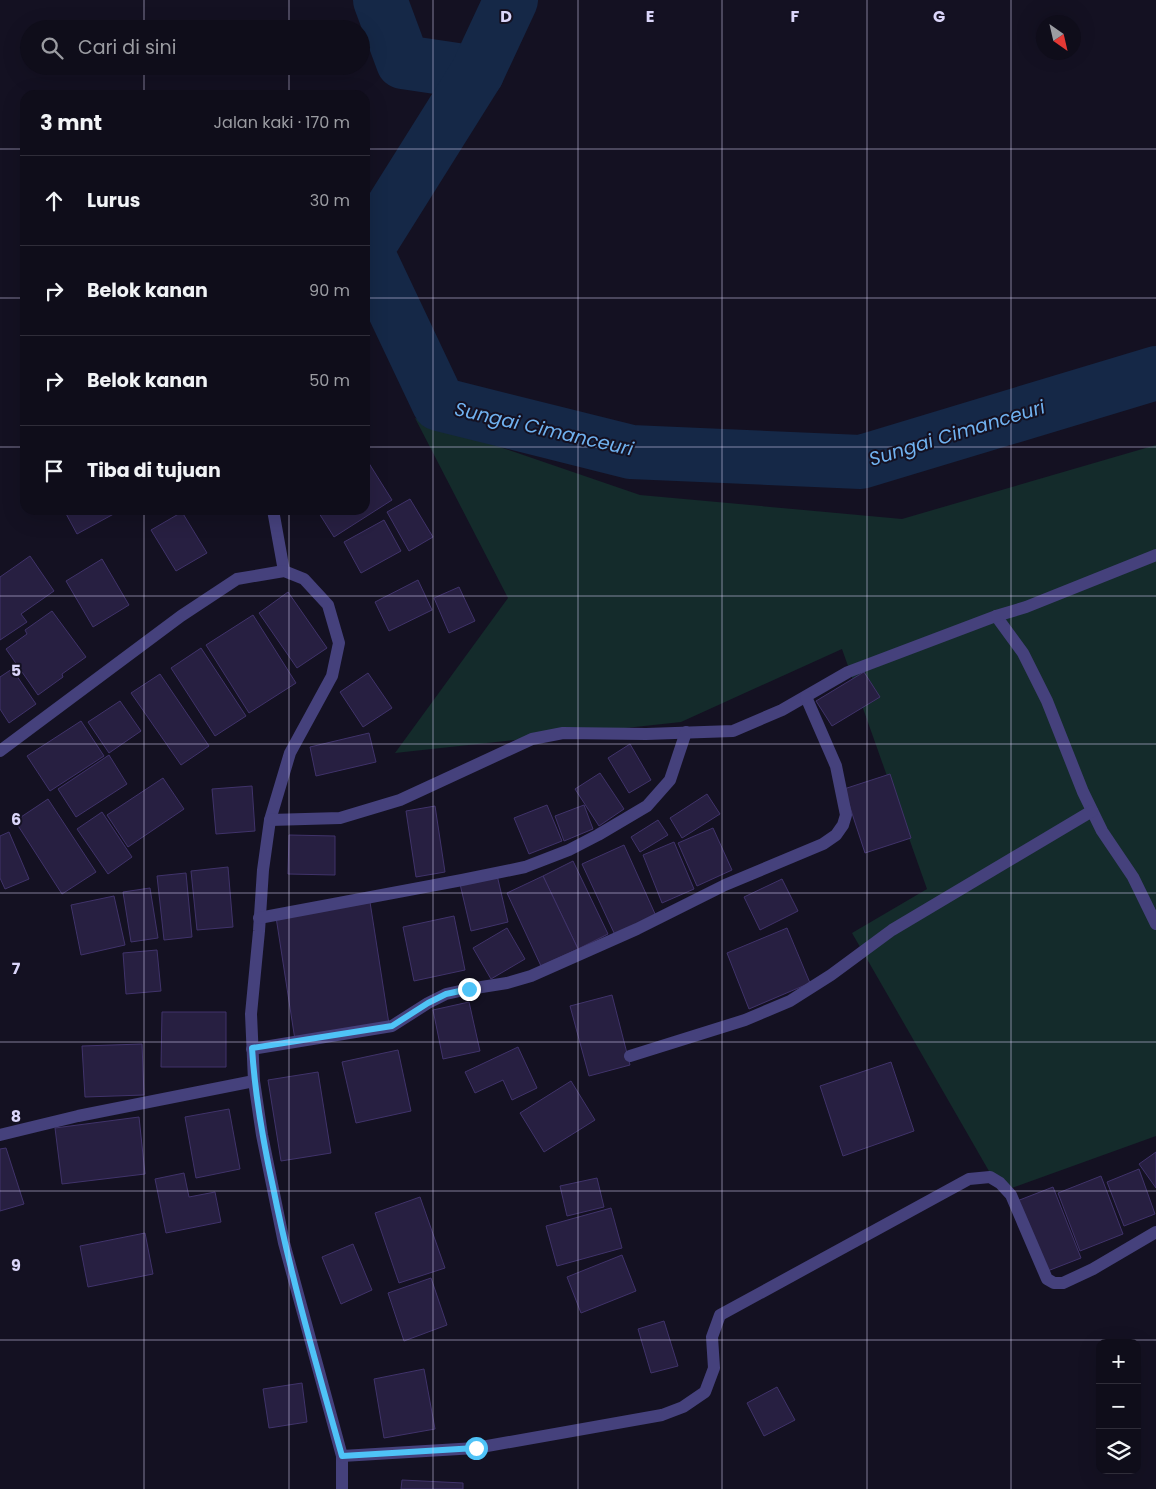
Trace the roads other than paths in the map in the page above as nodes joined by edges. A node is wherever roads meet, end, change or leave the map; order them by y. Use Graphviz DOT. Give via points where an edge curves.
graph roads {
  1 [pos="274,515"];
  2 [pos="1156,555"];
  3 [pos="284,571"];
  4 [pos="996,616"];
  5 [pos="806,696"];
  6 [pos="686,732"];
  7 [pos="0,751"];
  8 [pos="1092,811"];
  9 [pos="270,820"];
  10 [pos="259,918"];
  11 [pos="1156,924"];
  12 [pos="252,1048"];
  13 [pos="630,1056"];
  14 [pos="254,1081"];
  15 [pos="0,1135"];
  16 [pos="1156,1232"];
  17 [pos="342,1456"];
  18 [pos="342,1489"];
  1 -- 3 [label="street"];
  2 -- 4 [label="street"];
  3 -- 7 [label="street" via="238,580 181,616"];
  3 -- 9 [label="street" via="304,579 328,605 339,642 332,676 290,753"];
  4 -- 5 [label="street" via="848,672"];
  4 -- 8 [label="street" via="1023,653 1047,701"];
  5 -- 6 [label="street" via="732,731"];
  5 -- 12 [label="street" via="836,766 846,814 836,835 824,844 725,884 637,929 531,976 446,994 392,1026"];
  6 -- 9 [label="street" via="563,733 532,739 400,800 340,818"];
  6 -- 10 [label="street" via="670,780 648,806 569,850 516,869"];
  8 -- 11 [label="street" via="1133,877"];
  8 -- 13 [label="street" via="892,930 831,976 790,1001 745,1020"];
  9 -- 10 [label="street"];
  10 -- 12 [label="street" via="251,1014"];
  12 -- 14 [label="street"];
  14 -- 15 [label="street"];
  14 -- 17 [label="street" via="284,1243"];
  16 -- 17 [label="street" via="1093,1269 1063,1283 1054,1283 1047,1279 1011,1194 990,1177 970,1179 720,1315 712,1337 714,1368 705,1392 683,1407 662,1415 476,1448"];
  17 -- 18 [label="street"];
}
